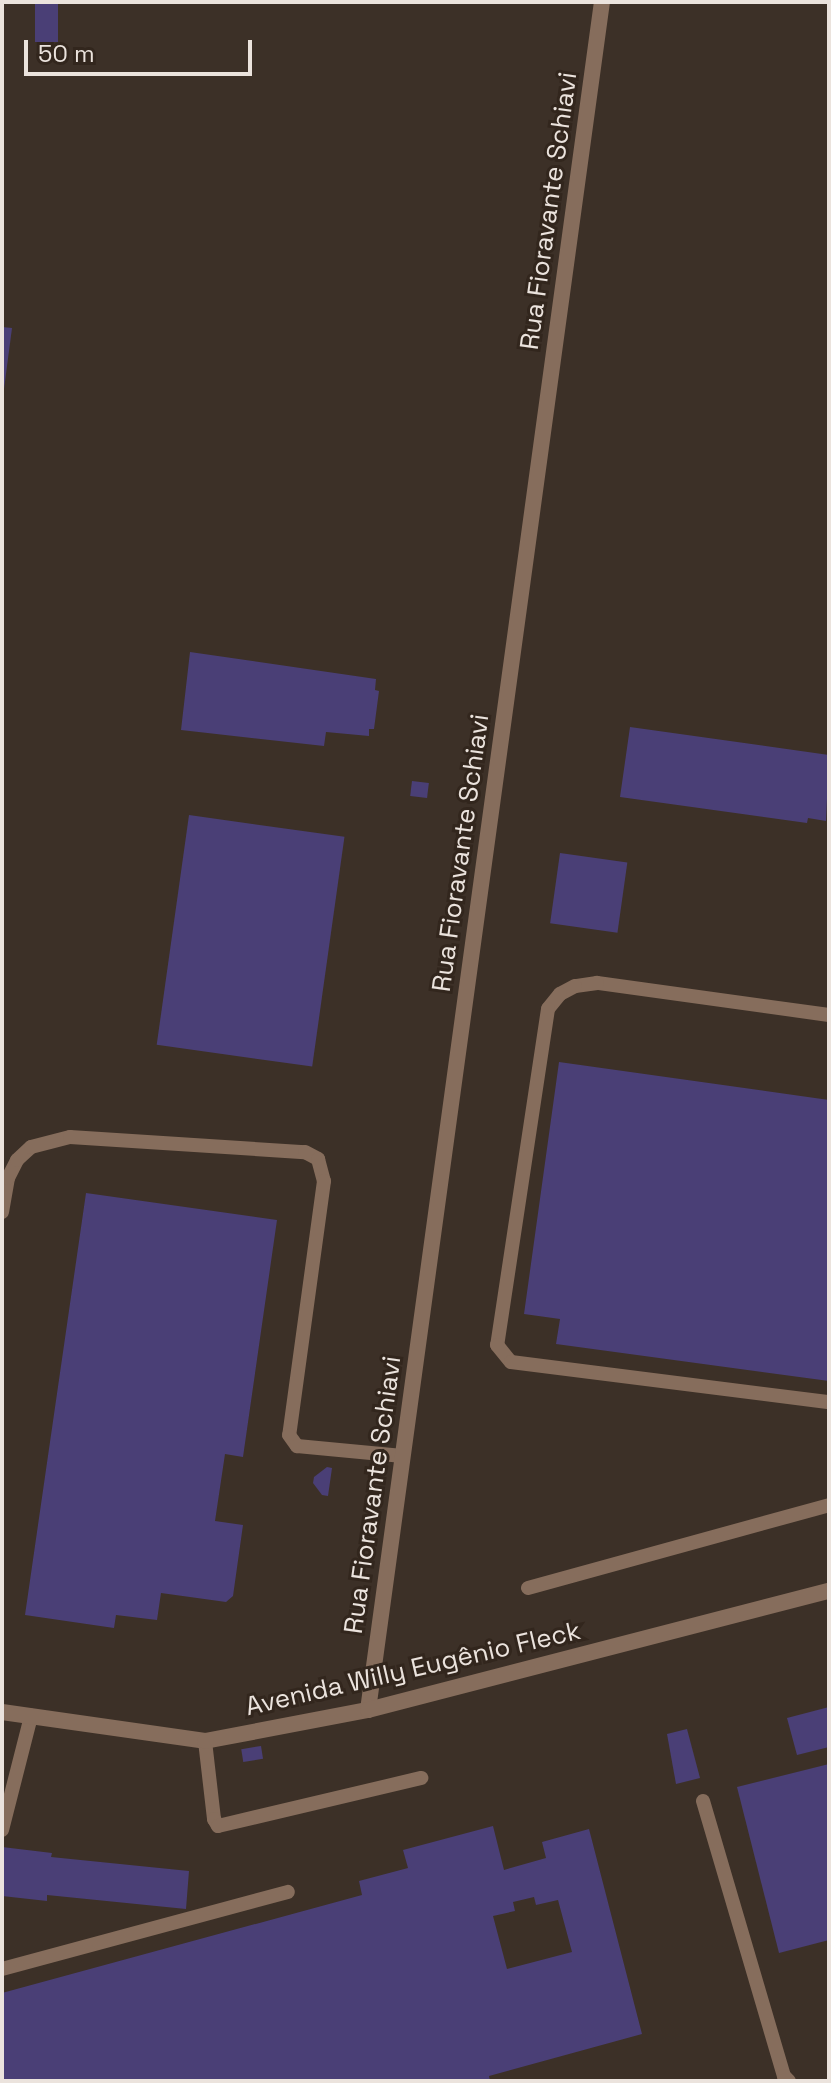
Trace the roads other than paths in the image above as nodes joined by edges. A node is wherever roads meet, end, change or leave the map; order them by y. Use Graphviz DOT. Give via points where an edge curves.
graph roads {
  1 [pos="602,2"];
  2 [pos="829,1015"];
  3 [pos="2,1212"];
  4 [pos="829,1402"];
  5 [pos="403,1456"];
  6 [pos="829,1505"];
  7 [pos="528,1588"];
  8 [pos="829,1591"];
  9 [pos="368,1710"];
  10 [pos="2,1712"];
  11 [pos="31,1716"];
  12 [pos="205,1741"];
  13 [pos="421,1778"];
  14 [pos="703,1801"];
  15 [pos="2,1830"];
  16 [pos="288,1892"];
  17 [pos="2,1969"];
  18 [pos="789,2081"];
  1 -- 5 [label="street, Rua Fioravante Schiavi"];
  2 -- 4 [label="lane" via="597,983 560,994 548,1009 497,1345 511,1362"];
  3 -- 5 [label="lane" via="17,1160 31,1147 70,1137 305,1152 318,1159 324,1181 289,1435 297,1446"];
  5 -- 9 [label="street, Rua Fioravante Schiavi"];
  6 -- 7 [label="lane"];
  8 -- 9 [label="street, Avenida Willy Eugênio Fleck"];
  9 -- 12 [label="street, Avenida Willy Eugênio Fleck"];
  10 -- 11 [label="street, Avenida Willy Eugênio Fleck"];
  11 -- 12 [label="street, Avenida Willy Eugênio Fleck"];
  11 -- 15 [label="lane"];
  12 -- 13 [label="lane" via="218,1826"];
  14 -- 18 [label="lane"];
  16 -- 17 [label="lane"];
}
